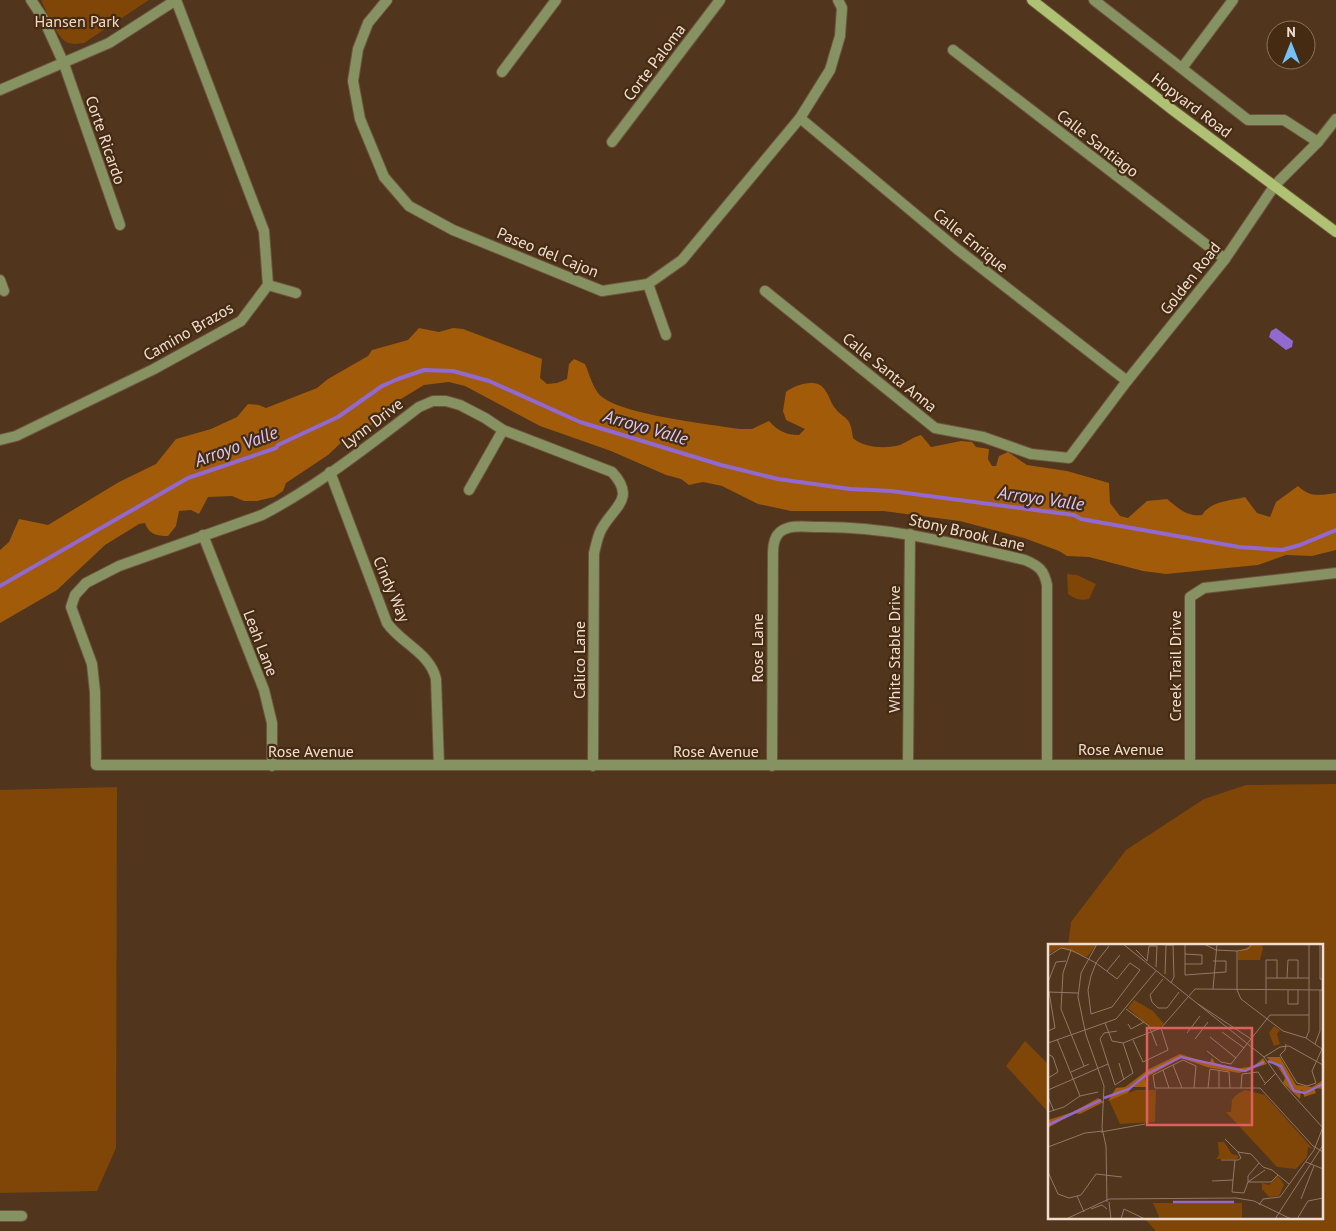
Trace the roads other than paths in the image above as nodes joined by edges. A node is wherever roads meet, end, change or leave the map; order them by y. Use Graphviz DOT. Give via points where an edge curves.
graph roads {
  1 [pos="31,0"];
  2 [pos="176,0"];
  3 [pos="387,0"];
  4 [pos="556,0"];
  5 [pos="720,0"];
  6 [pos="838,0"];
  7 [pos="1032,0"];
  8 [pos="1094,0"];
  9 [pos="1233,0"];
  10 [pos="953,50"];
  11 [pos="64,64"];
  12 [pos="1182,68"];
  13 [pos="502,72"];
  14 [pos="0,90"];
  15 [pos="800,118"];
  16 [pos="1336,119"];
  17 [pos="612,142"];
  18 [pos="1318,142"];
  19 [pos="1275,185"];
  20 [pos="120,225"];
  21 [pos="1336,232"];
  22 [pos="1225,259"];
  23 [pos="0,280"];
  24 [pos="648,284"];
  25 [pos="268,285"];
  26 [pos="4,291"];
  27 [pos="764,291"];
  28 [pos="296,293"];
  29 [pos="666,335"];
  30 [pos="1127,381"];
  31 [pos="502,430"];
  32 [pos="0,440"];
  33 [pos="1069,458"];
  34 [pos="330,472"];
  35 [pos="469,490"];
  36 [pos="779,532"];
  37 [pos="910,534"];
  38 [pos="203,535"];
  39 [pos="594,554"];
  40 [pos="1336,573"];
  41 [pos="908,764"];
  42 [pos="1047,764"];
  43 [pos="96,765"];
  44 [pos="439,765"];
  45 [pos="1190,765"];
  46 [pos="1336,765"];
  47 [pos="272,766"];
  48 [pos="593,766"];
  49 [pos="772,766"];
  50 [pos="0,1216"];
  51 [pos="22,1216"];
  1 -- 11 [label="street, Corte Ricardo"];
  2 -- 11 [label="street" via="109,44"];
  2 -- 25 [label="street" via="264,231"];
  3 -- 24 [label="street, Paseo del Cajon" via="368,23 358,50 353,81 360,119 384,177 409,206 453,230 602,290"];
  4 -- 13 [label="street"];
  5 -- 17 [label="street, Corte Paloma"];
  6 -- 15 [label="street, Paseo del Cajon" via="842,8 840,36 830,70"];
  7 -- 19 [label="main road, Hopyard Road"];
  8 -- 12 [label="street, Hopyard Road"];
  9 -- 12 [label="street"];
  10 -- 22 [label="street, Calle Santiago"];
  11 -- 14 [label="street"];
  11 -- 20 [label="street, Corte Ricardo"];
  12 -- 18 [label="street, Hopyard Road" via="1248,120 1284,120"];
  15 -- 24 [label="street, Paseo del Cajon" via="682,260"];
  15 -- 30 [label="street, Calle Enrique" via="965,256"];
  16 -- 18 [label="street, Golden Road"];
  18 -- 19 [label="street, Golden Road"];
  19 -- 21 [label="main road, Hopyard Road"];
  19 -- 22 [label="street, Golden Road"];
  22 -- 30 [label="street, Golden Road"];
  23 -- 26 [label="street"];
  24 -- 29 [label="street"];
  25 -- 28 [label="street"];
  25 -- 32 [label="street, Camino Brazos" via="242,321 154,369 16,436"];
  27 -- 33 [label="street, Calle Santa Anna" via="935,428 983,437 1031,454"];
  30 -- 33 [label="street, Golden Road"];
  31 -- 34 [label="street, Lynn Drive" via="460,405 433,401 419,407"];
  31 -- 35 [label="street"];
  31 -- 39 [label="street, Lynn Drive" via="612,472 620,481 624,494 620,506 601,529"];
  34 -- 38 [label="street, Lynn Drive" via="262,515"];
  34 -- 44 [label="street, Cindy Way" via="387,623 396,636 434,669"];
  36 -- 37 [label="street, Stony Brook Lane" via="792,527 842,526"];
  36 -- 49 [label="street, Rose Lane" via="773,553"];
  37 -- 41 [label="street, White Stable Drive"];
  37 -- 42 [label="street, Stony Brook Lane" via="1025,560 1038,565 1045,574"];
  38 -- 43 [label="street, Lynn Drive" via="119,566 86,584 74,595 71,607 92,664"];
  38 -- 47 [label="street, Leah Lane" via="264,690 272,723"];
  39 -- 48 [label="street, Calico Lane"];
  40 -- 45 [label="street, Creek Trail Drive" via="1204,588 1190,597"];
  41 -- 42 [label="street, Rose Avenue"];
  41 -- 49 [label="street, Rose Avenue"];
  42 -- 45 [label="street, Rose Avenue"];
  43 -- 47 [label="street, Rose Avenue"];
  44 -- 47 [label="street, Rose Avenue"];
  44 -- 48 [label="street, Rose Avenue"];
  45 -- 46 [label="street, Rose Avenue"];
  48 -- 49 [label="street, Rose Avenue"];
  50 -- 51 [label="street"];
}
